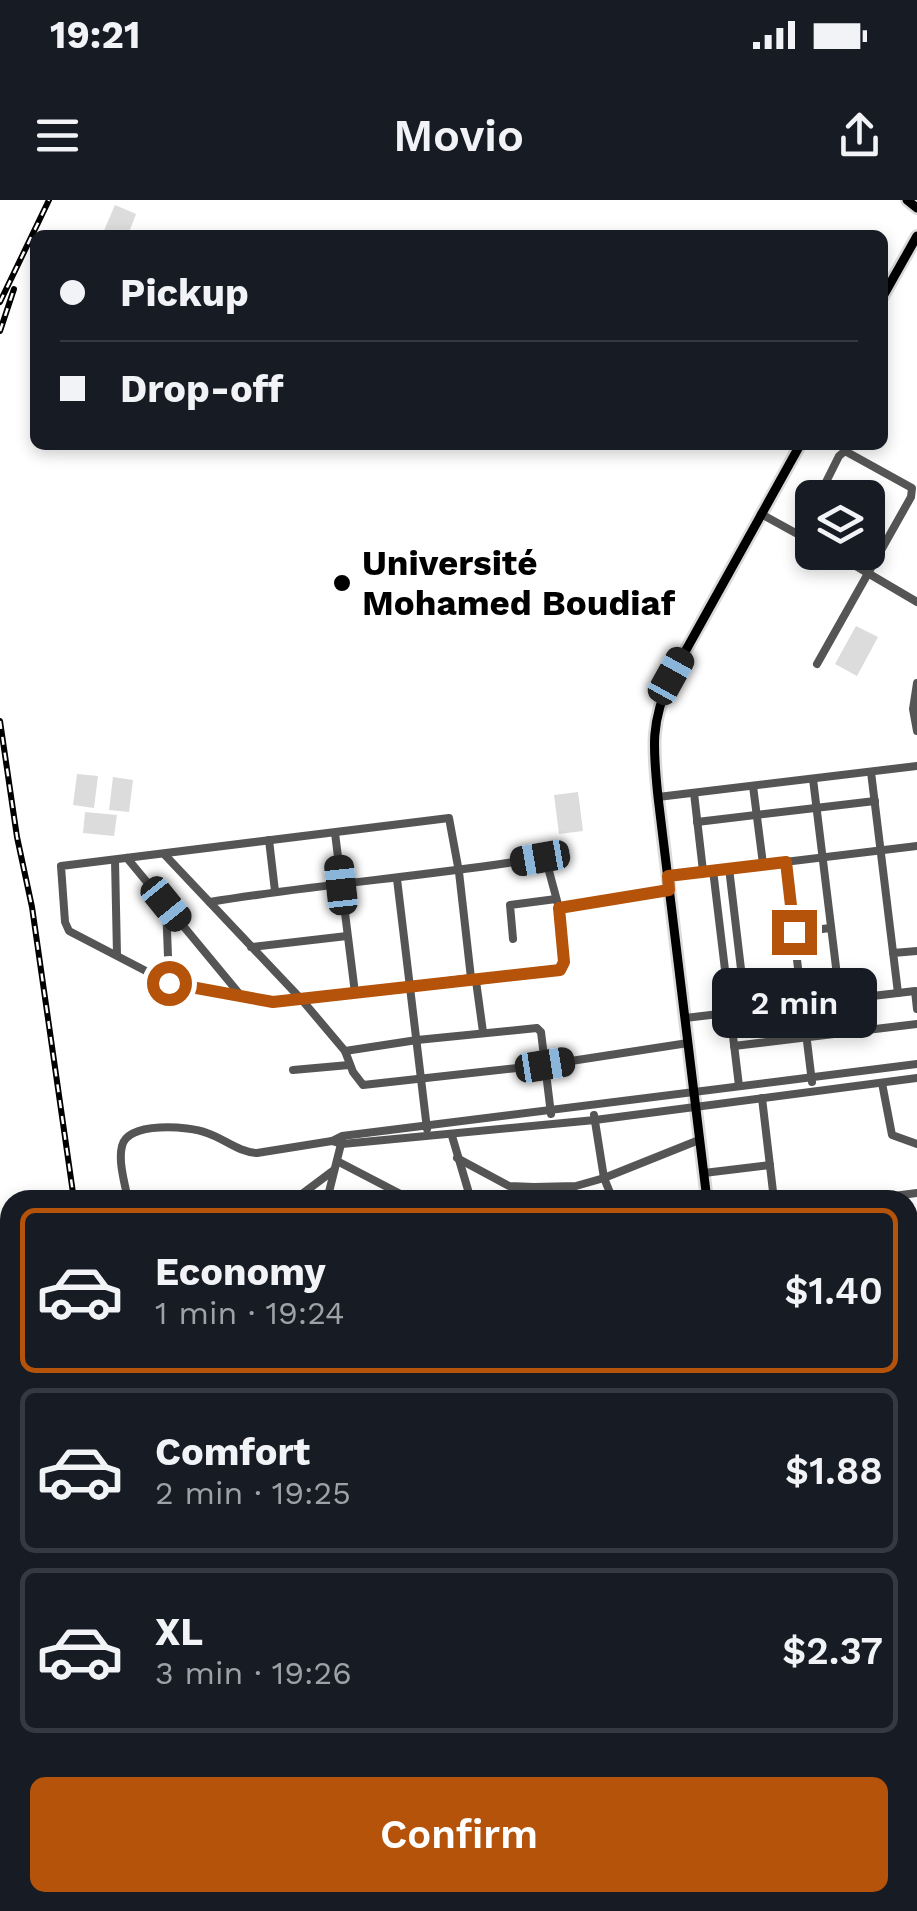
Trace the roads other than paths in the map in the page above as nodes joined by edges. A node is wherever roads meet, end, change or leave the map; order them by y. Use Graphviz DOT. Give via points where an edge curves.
graph roads {
  1 [pos="907,200"];
  2 [pos="917,208"];
  3 [pos="917,236"];
  4 [pos="888,287"];
  5 [pos="797,450"];
  6 [pos="827,480"];
  7 [pos="761,514"];
  8 [pos="795,533"];
  9 [pos="885,540"];
  10 [pos="863,570"];
  11 [pos="866,572"];
  12 [pos="917,602"];
  13 [pos="817,664"];
  14 [pos="917,683"];
  15 [pos="917,732"];
  16 [pos="917,766"];
  17 [pos="871,772"];
  18 [pos="813,778"];
  19 [pos="753,786"];
  20 [pos="694,793"];
  21 [pos="658,797"];
  22 [pos="874,800"];
  23 [pos="816,808"];
  24 [pos="757,814"];
  25 [pos="697,822"];
  26 [pos="335,832"];
  27 [pos="269,840"];
  28 [pos="917,846"];
  29 [pos="880,850"];
  30 [pos="163,853"];
  31 [pos="822,857"];
  32 [pos="127,858"];
  33 [pos="115,860"];
  34 [pos="786,862"];
  35 [pos="763,864"];
  36 [pos="729,868"];
  37 [pos="708,871"];
  38 [pos="459,872"];
  39 [pos="668,876"];
  40 [pos="397,879"];
  41 [pos="341,885"];
  42 [pos="669,890"];
  43 [pos="275,892"];
  44 [pos="210,902"];
  45 [pos="166,904"];
  46 [pos="558,904"];
  47 [pos="831,928"];
  48 [pos="794,932"];
  49 [pos="347,936"];
  50 [pos="513,939"];
  51 [pos="251,948"];
  52 [pos="917,950"];
  53 [pos="893,953"];
  54 [pos="117,954"];
  55 [pos="473,979"];
  56 [pos="169,983"];
  57 [pos="412,987"];
  58 [pos="355,993"];
  59 [pos="898,993"];
  60 [pos="242,998"];
  61 [pos="302,1000"];
  62 [pos="840,1000"];
  63 [pos="803,1004"];
  64 [pos="917,1010"];
  65 [pos="746,1011"];
  66 [pos="730,1013"];
  67 [pos="685,1018"];
  68 [pos="917,1024"];
  69 [pos="483,1032"];
  70 [pos="806,1037"];
  71 [pos="418,1040"];
  72 [pos="688,1043"];
  73 [pos="734,1046"];
  74 [pos="346,1051"];
  75 [pos="917,1064"];
  76 [pos="349,1065"];
  77 [pos="545,1065"];
  78 [pos="293,1070"];
  79 [pos="812,1077"];
  80 [pos="917,1078"];
  81 [pos="422,1079"];
  82 [pos="882,1083"];
  83 [pos="739,1086"];
  84 [pos="696,1092"];
  85 [pos="813,1092"];
  86 [pos="762,1098"];
  87 [pos="593,1105"];
  88 [pos="696,1106"];
  89 [pos="550,1110"];
  90 [pos="595,1120"];
  91 [pos="552,1124"];
  92 [pos="427,1127"];
  93 [pos="452,1136"];
  94 [pos="430,1138"];
  95 [pos="342,1140"];
  96 [pos="699,1140"];
  97 [pos="917,1144"];
  98 [pos="456,1158"];
  99 [pos="335,1165"];
  100 [pos="770,1165"];
  101 [pos="704,1173"];
  102 [pos="604,1178"];
  103 [pos="576,1186"];
  104 [pos="534,1187"];
  105 [pos="126,1190"];
  106 [pos="306,1190"];
  107 [pos="329,1190"];
  108 [pos="390,1190"];
  109 [pos="467,1190"];
  110 [pos="535,1190"];
  111 [pos="569,1190"];
  112 [pos="609,1190"];
  113 [pos="706,1190"];
  114 [pos="773,1190"];
  1 -- 2 [label="main road"];
  3 -- 4 [label="main road"];
  5 -- 7 [label="main road"];
  6 -- 9 [label="street" via="845,452 910,484 910,497"];
  7 -- 8 [label="street"];
  7 -- 21 [label="main road" via="658,707"];
  10 -- 11 [label="street"];
  11 -- 12 [label="street"];
  11 -- 13 [label="street"];
  14 -- 15 [label="street"];
  16 -- 17 [label="street"];
  17 -- 18 [label="street"];
  17 -- 22 [label="street"];
  18 -- 19 [label="street"];
  18 -- 23 [label="street"];
  19 -- 20 [label="street"];
  19 -- 24 [label="street"];
  20 -- 21 [label="street"];
  20 -- 25 [label="street"];
  21 -- 39 [label="main road"];
  22 -- 23 [label="street"];
  22 -- 29 [label="street"];
  23 -- 24 [label="street"];
  23 -- 31 [label="street"];
  24 -- 25 [label="street"];
  24 -- 35 [label="street"];
  25 -- 37 [label="street"];
  26 -- 27 [label="street"];
  26 -- 38 [label="street" via="448,818"];
  26 -- 41 [label="street"];
  27 -- 30 [label="street"];
  27 -- 43 [label="street"];
  28 -- 29 [label="street"];
  29 -- 31 [label="street"];
  29 -- 53 [label="street"];
  30 -- 32 [label="street"];
  30 -- 44 [label="street"];
  31 -- 34 [label="street"];
  31 -- 47 [label="street"];
  32 -- 33 [label="street"];
  32 -- 45 [label="street"];
  33 -- 54 [label="street"];
  33 -- 54 [label="street" via="60,868 67,928"];
  34 -- 35 [label="street"];
  34 -- 48 [label="street"];
  35 -- 36 [label="street"];
  36 -- 37 [label="street"];
  36 -- 65 [label="street"];
  37 -- 39 [label="street"];
  37 -- 66 [label="street"];
  38 -- 40 [label="street"];
  38 -- 46 [label="street" via="544,858"];
  38 -- 55 [label="street"];
  39 -- 42 [label="main road"];
  40 -- 41 [label="street"];
  40 -- 57 [label="street"];
  41 -- 43 [label="street"];
  41 -- 49 [label="street"];
  42 -- 46 [label="street"];
  42 -- 67 [label="main road"];
  43 -- 44 [label="street"];
  44 -- 51 [label="street"];
  45 -- 56 [label="street"];
  45 -- 60 [label="street"];
  46 -- 50 [label="street" via="510,905"];
  46 -- 55 [label="street" via="560,970"];
  47 -- 48 [label="street"];
  47 -- 62 [label="street"];
  48 -- 63 [label="street"];
  49 -- 51 [label="street"];
  49 -- 58 [label="street"];
  51 -- 61 [label="street"];
  52 -- 53 [label="street"];
  53 -- 59 [label="street"];
  54 -- 56 [label="street"];
  55 -- 57 [label="street"];
  55 -- 69 [label="street"];
  56 -- 60 [label="street"];
  57 -- 58 [label="street"];
  57 -- 71 [label="street"];
  58 -- 61 [label="street"];
  59 -- 62 [label="street"];
  59 -- 64 [label="street" via="915,991"];
  60 -- 61 [label="street"];
  61 -- 74 [label="street"];
  62 -- 63 [label="street"];
  63 -- 65 [label="street"];
  63 -- 70 [label="street"];
  65 -- 66 [label="street"];
  66 -- 67 [label="street"];
  66 -- 73 [label="street"];
  67 -- 72 [label="main road"];
  68 -- 70 [label="street"];
  69 -- 71 [label="street"];
  69 -- 77 [label="street" via="540,1029"];
  70 -- 73 [label="street"];
  70 -- 79 [label="street"];
  71 -- 74 [label="street"];
  71 -- 81 [label="street"];
  72 -- 77 [label="street"];
  72 -- 84 [label="main road"];
  73 -- 83 [label="street"];
  74 -- 76 [label="street"];
  75 -- 79 [label="street"];
  76 -- 78 [label="street"];
  76 -- 81 [label="street" via="363,1085"];
  77 -- 81 [label="street"];
  77 -- 89 [label="street"];
  79 -- 83 [label="street"];
  79 -- 85 [label="street"];
  80 -- 82 [label="street"];
  81 -- 92 [label="street"];
  82 -- 85 [label="street"];
  82 -- 97 [label="street" via="892,1134"];
  83 -- 84 [label="street"];
  84 -- 87 [label="street"];
  84 -- 88 [label="main road"];
  85 -- 86 [label="street"];
  86 -- 88 [label="street"];
  86 -- 100 [label="street"];
  87 -- 89 [label="street"];
  87 -- 90 [label="street"];
  88 -- 90 [label="street"];
  88 -- 96 [label="main road"];
  89 -- 91 [label="street"];
  89 -- 92 [label="street"];
  90 -- 91 [label="street"];
  90 -- 102 [label="street"];
  91 -- 93 [label="street"];
  92 -- 94 [label="street"];
  92 -- 95 [label="street"];
  93 -- 94 [label="street"];
  93 -- 98 [label="street"];
  94 -- 95 [label="street"];
  95 -- 99 [label="street"];
  95 -- 105 [label="street" via="257,1153 186,1126 129,1135 121,1156"];
  96 -- 101 [label="main road"];
  96 -- 102 [label="street"];
  98 -- 104 [label="street" via="508,1186"];
  98 -- 109 [label="street"];
  99 -- 106 [label="street"];
  99 -- 107 [label="street"];
  99 -- 108 [label="street"];
  100 -- 101 [label="street"];
  100 -- 114 [label="street"];
  101 -- 113 [label="main road"];
  102 -- 103 [label="street"];
  102 -- 112 [label="street"];
  103 -- 104 [label="street"];
  103 -- 111 [label="street"];
  104 -- 110 [label="street"];
}
